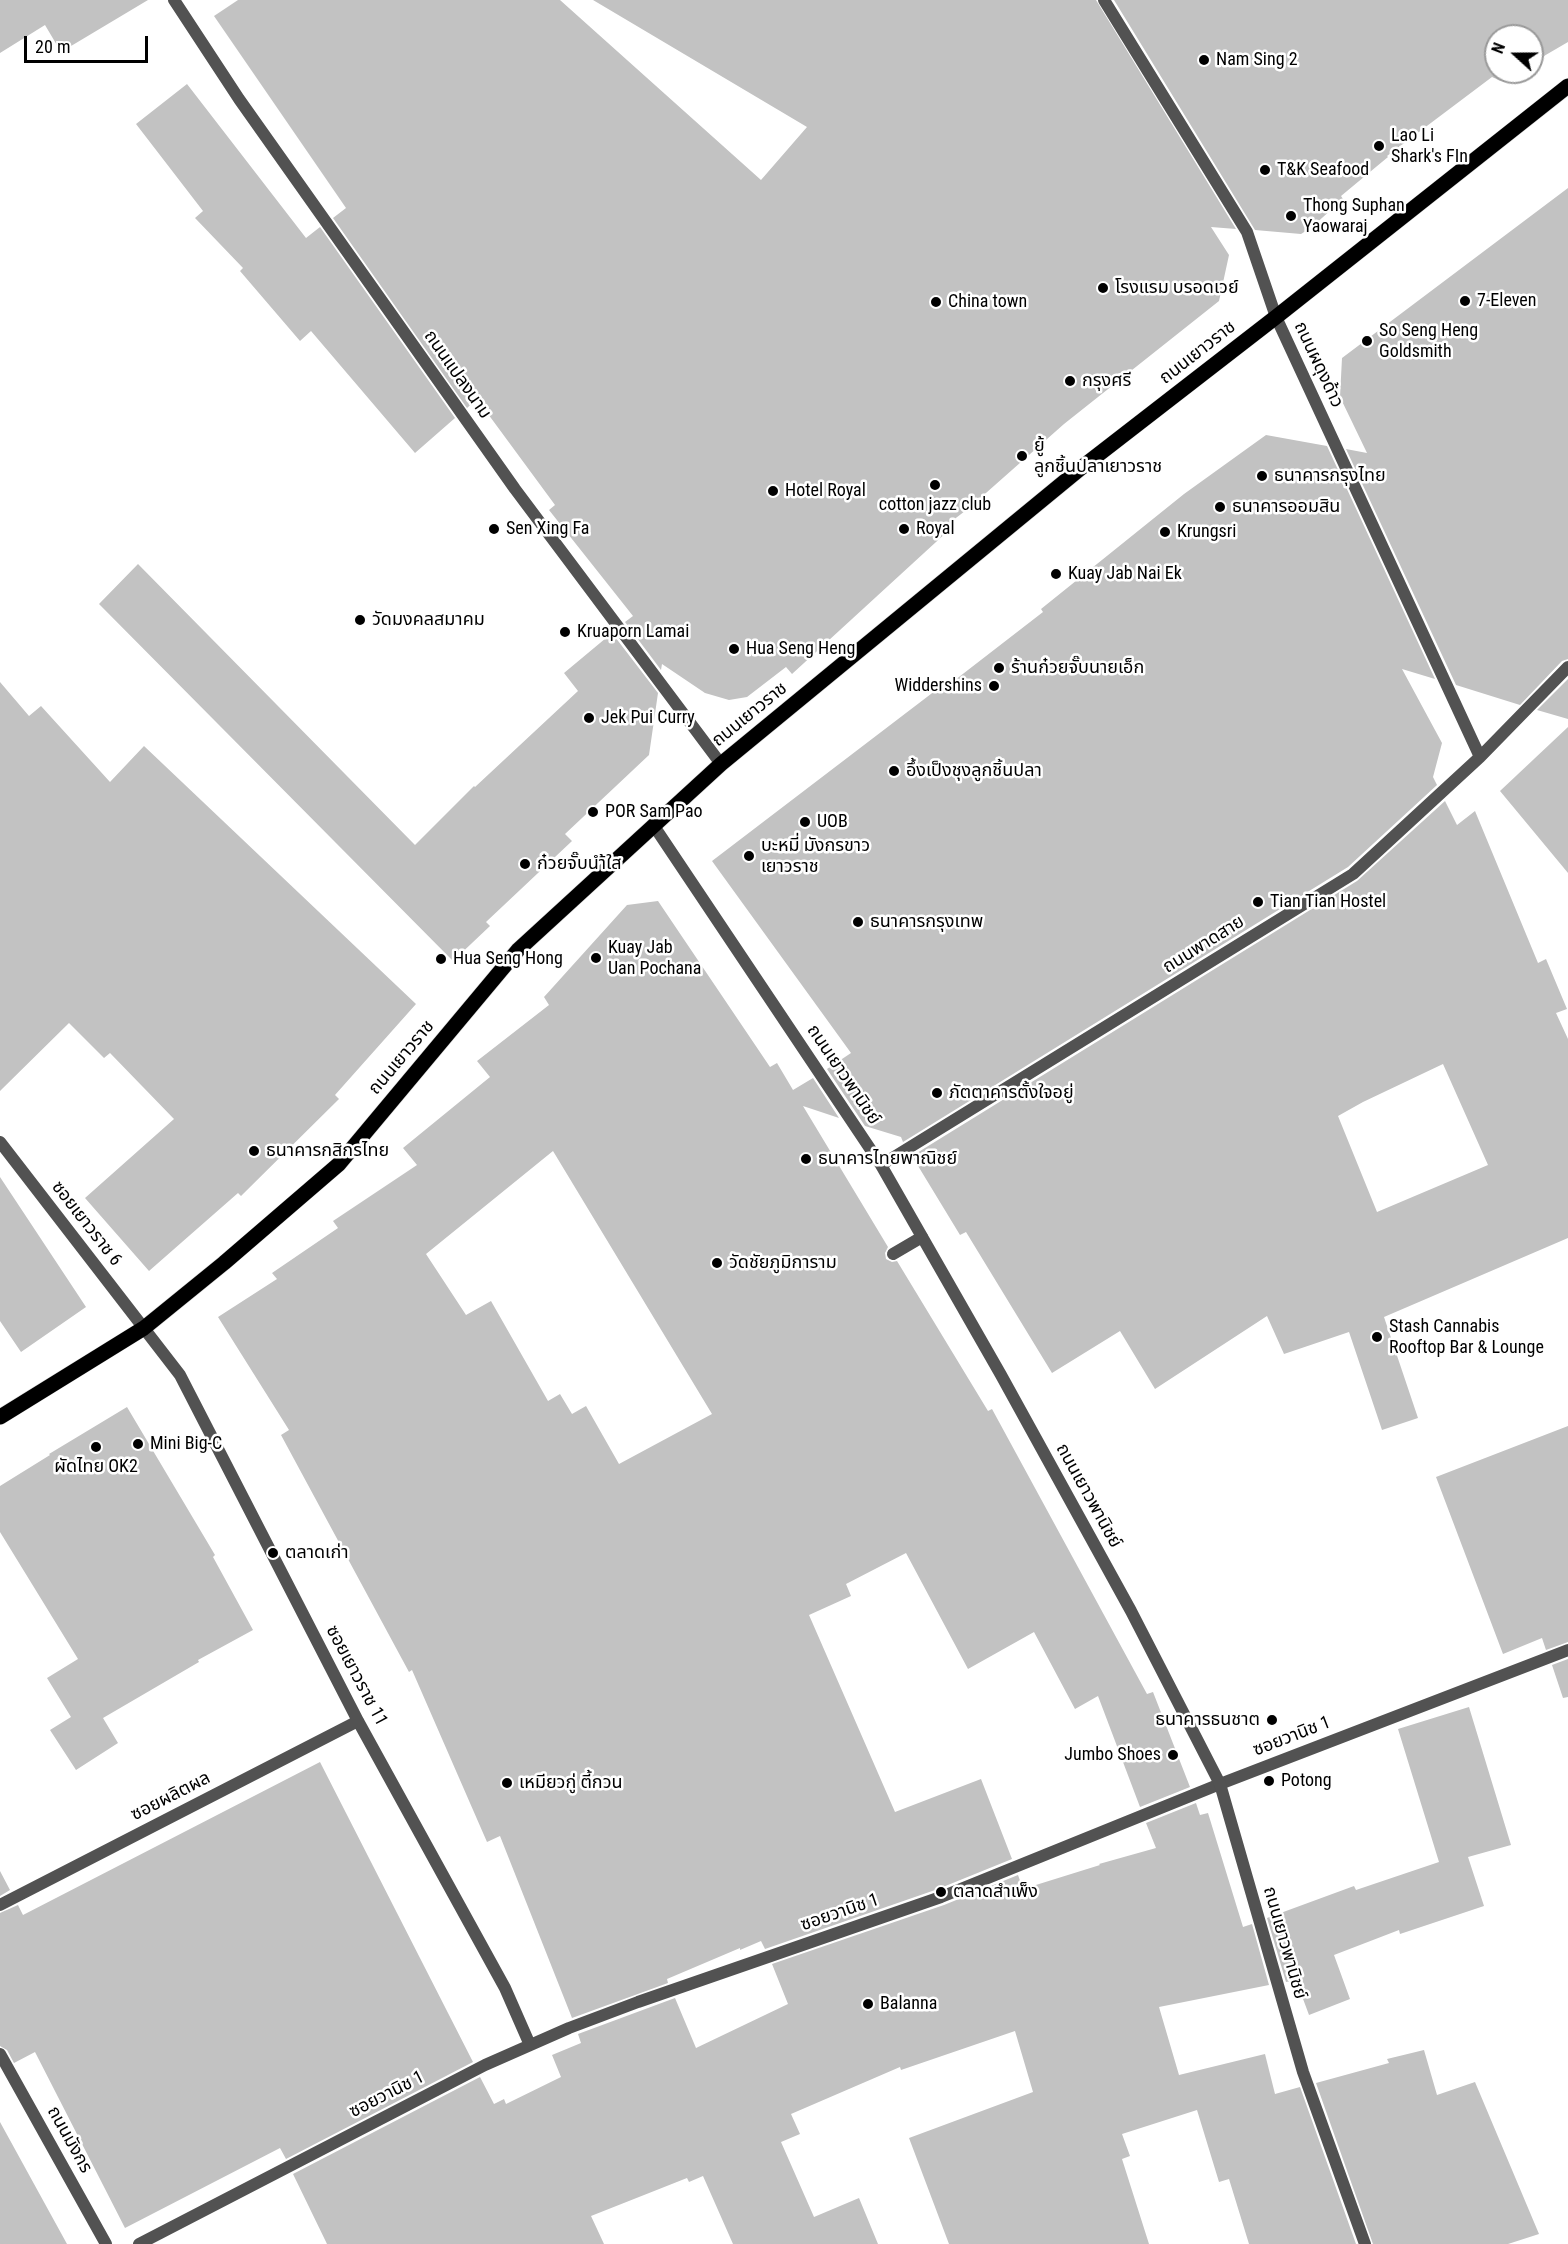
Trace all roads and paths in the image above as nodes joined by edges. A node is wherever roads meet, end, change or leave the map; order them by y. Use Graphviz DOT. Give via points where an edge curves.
graph roads {
  1 [pos="174,0"];
  2 [pos="1104,0"];
  3 [pos="1568,86"];
  4 [pos="1276,317"];
  5 [pos="1568,667"];
  6 [pos="1480,757"];
  7 [pos="721,764"];
  8 [pos="654,826"];
  9 [pos="0,1142"];
  10 [pos="880,1165"];
  11 [pos="922,1237"];
  12 [pos="893,1254"];
  13 [pos="144,1328"];
  14 [pos="0,1416"];
  15 [pos="1568,1650"];
  16 [pos="358,1721"];
  17 [pos="1220,1784"];
  18 [pos="0,1905"];
  19 [pos="530,2045"];
  20 [pos="0,2054"];
  21 [pos="106,2244"];
  22 [pos="139,2244"];
  23 [pos="1365,2244"];
  1 -- 7 [label="street, ถนนแปลงนาม" via="239,99 515,489"];
  2 -- 4 [label="street, ถนนผดุงด้าว" via="1247,232"];
  3 -- 4 [label="main road, ถนนเยาวราช"];
  4 -- 6 [label="street, ถนนผดุงด้าว"];
  4 -- 7 [label="main road, ถนนเยาวราช" via="1081,468"];
  5 -- 6 [label="street, ถนนพาดสาย"];
  6 -- 10 [label="street, ถนนพาดสาย" via="1353,874"];
  7 -- 8 [label="main road, ถนนเยาวราช"];
  8 -- 10 [label="street, ถนนเยาวพานิชย์"];
  8 -- 13 [label="main road, ถนนเยาวราช" via="518,950 339,1164"];
  9 -- 13 [label="street, ซอยเยาวราช 6"];
  10 -- 11 [label="street, ถนนเยาวพานิชย์"];
  11 -- 12 [label="street"];
  11 -- 17 [label="street, ถนนเยาวพานิชย์" via="1125,1601"];
  13 -- 14 [label="main road, ถนนเยาวราช"];
  13 -- 16 [label="street, ซอยเยาวราช 11" via="180,1375"];
  15 -- 17 [label="street, ซอยวานิช 1"];
  16 -- 18 [label="street, ซอยผลิตผล"];
  16 -- 19 [label="street, ซอยเยาวราช 11" via="505,1988"];
  17 -- 19 [label="street, ซอยวานิช 1" via="941,1897 638,2002"];
  17 -- 23 [label="street, ถนนเยาวพานิชย์" via="1303,2072"];
  19 -- 22 [label="street, ซอยวานิช 1"];
  20 -- 21 [label="street, ถนนมังกร"];
}
